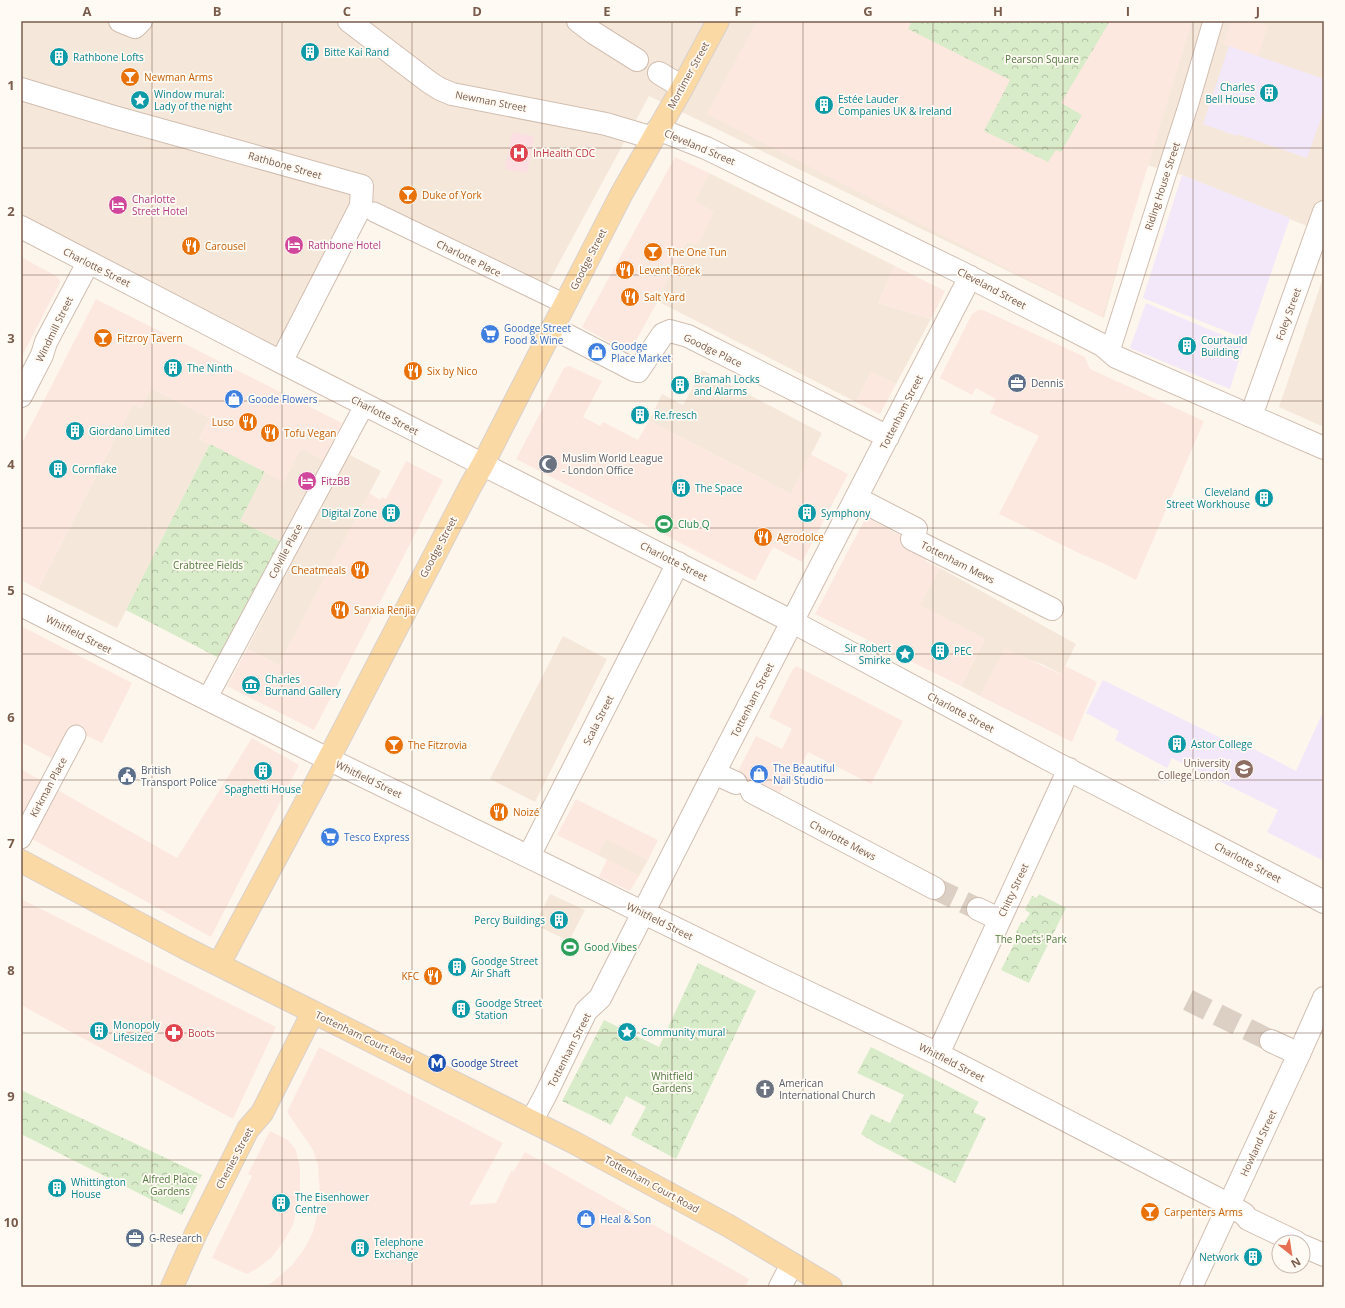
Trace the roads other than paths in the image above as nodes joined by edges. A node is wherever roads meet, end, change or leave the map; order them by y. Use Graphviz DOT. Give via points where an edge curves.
graph roads {
  1 [pos="120,21"];
  2 [pos="141,21"];
  3 [pos="349,21"];
  4 [pos="578,21"];
  5 [pos="718,21"];
  6 [pos="1213,21"];
  7 [pos="636,60"];
  8 [pos="659,73"];
  9 [pos="682,87"];
  10 [pos="21,89"];
  11 [pos="655,134"];
  12 [pos="374,212"];
  13 [pos="1324,212"];
  14 [pos="21,227"];
  15 [pos="88,263"];
  16 [pos="970,277"];
  17 [pos="565,304"];
  18 [pos="553,328"];
  19 [pos="1110,350"];
  20 [pos="281,362"];
  21 [pos="21,396"];
  22 [pos="365,404"];
  23 [pos="1251,416"];
  24 [pos="888,437"];
  25 [pos="1324,448"];
  26 [pos="483,464"];
  27 [pos="856,498"];
  28 [pos="678,563"];
  29 [pos="21,604"];
  30 [pos="1052,609"];
  31 [pos="793,622"];
  32 [pos="207,699"];
  33 [pos="76,735"];
  34 [pos="328,759"];
  35 [pos="1069,769"];
  36 [pos="714,773"];
  37 [pos="21,839"];
  38 [pos="529,856"];
  39 [pos="21,860"];
  40 [pos="934,888"];
  41 [pos="1324,902"];
  42 [pos="978,909"];
  43 [pos="644,913"];
  44 [pos="999,919"];
  45 [pos="218,964"];
  46 [pos="1324,998"];
  47 [pos="313,1012"];
  48 [pos="1270,1041"];
  49 [pos="938,1054"];
  50 [pos="1299,1054"];
  51 [pos="532,1120"];
  52 [pos="1230,1206"];
  53 [pos="1279,1234"];
  54 [pos="1311,1250"];
  55 [pos="1324,1256"];
  56 [pos="792,1264"];
  57 [pos="172,1287"];
  58 [pos="780,1287"];
  59 [pos="831,1287"];
  60 [pos="1191,1287"];
  1 -- 2 [label="street" via="135,27"];
  3 -- 11 [label="street, Newman Street" via="428,82 452,94"];
  4 -- 7 [label="street"];
  5 -- 9 [label="main road, Mortimer Street"];
  6 -- 19 [label="street, Riding House Street"];
  8 -- 9 [label="street"];
  9 -- 11 [label="main road, Mortimer Street"];
  10 -- 20 [label="street, Rathbone Street" via="362,186 361,206"];
  11 -- 16 [label="street, Cleveland Street" via="706,148"];
  11 -- 17 [label="main road, Goodge Street"];
  12 -- 17 [label="street, Charlotte Place"];
  13 -- 23 [label="street, Foley Street"];
  14 -- 15 [label="street, Charlotte Street"];
  15 -- 20 [label="street, Charlotte Street"];
  15 -- 21 [label="street, Windmill Street"];
  16 -- 19 [label="street, Cleveland Street"];
  16 -- 24 [label="street, Tottenham Street"];
  17 -- 18 [label="main road, Goodge Street"];
  18 -- 24 [label="street, Goodge Place" via="638,371 663,334 670,330"];
  18 -- 26 [label="main road, Goodge Street"];
  19 -- 23 [label="street, Cleveland Street" via="1116,357"];
  20 -- 22 [label="street, Charlotte Street"];
  22 -- 26 [label="street, Charlotte Street"];
  22 -- 32 [label="street, Colville Place"];
  23 -- 25 [label="street, Cleveland Street"];
  24 -- 27 [label="street, Tottenham Street"];
  26 -- 28 [label="street, Charlotte Street"];
  26 -- 34 [label="main road, Goodge Street"];
  27 -- 30 [label="street, Tottenham Mews" via="916,529 912,539"];
  27 -- 31 [label="street, Tottenham Street"];
  28 -- 31 [label="street, Charlotte Street"];
  28 -- 38 [label="street, Scala Street"];
  29 -- 32 [label="street, Whitfield Street"];
  31 -- 35 [label="street, Charlotte Street"];
  31 -- 36 [label="street, Tottenham Street"];
  32 -- 34 [label="street, Whitfield Street"];
  33 -- 37 [label="street, Kirkman Place"];
  34 -- 38 [label="street, Whitfield Street"];
  34 -- 45 [label="main road, Goodge Street"];
  35 -- 41 [label="street, Charlotte Street"];
  35 -- 44 [label="street, Chitty Street"];
  36 -- 40 [label="street, Charlotte Mews"];
  36 -- 43 [label="street, Tottenham Street"];
  38 -- 43 [label="street, Whitfield Street"];
  39 -- 45 [label="main road, Tottenham Court Road"];
  42 -- 44 [label="street"];
  43 -- 49 [label="street, Whitfield Street"];
  43 -- 51 [label="street, Tottenham Street" via="600,998 586,1011"];
  44 -- 49 [label="street, Chitty Street"];
  45 -- 47 [label="main road, Tottenham Court Road"];
  46 -- 50 [label="street, Howland Street"];
  47 -- 51 [label="main road, Tottenham Court Road"];
  47 -- 57 [label="main road, Chenies Street" via="262,1113 241,1142"];
  48 -- 50 [label="street"];
  49 -- 52 [label="street, Whitfield Street"];
  50 -- 52 [label="street, Howland Street"];
  51 -- 56 [label="main road, Tottenham Court Road" via="729,1226"];
  52 -- 53 [label="street, Whitfield Street" via="1248,1219"];
  52 -- 60 [label="street, Howland Street"];
  54 -- 55 [label="street"];
  56 -- 58 [label="street"];
  56 -- 59 [label="main road, Tottenham Court Road"];
}
